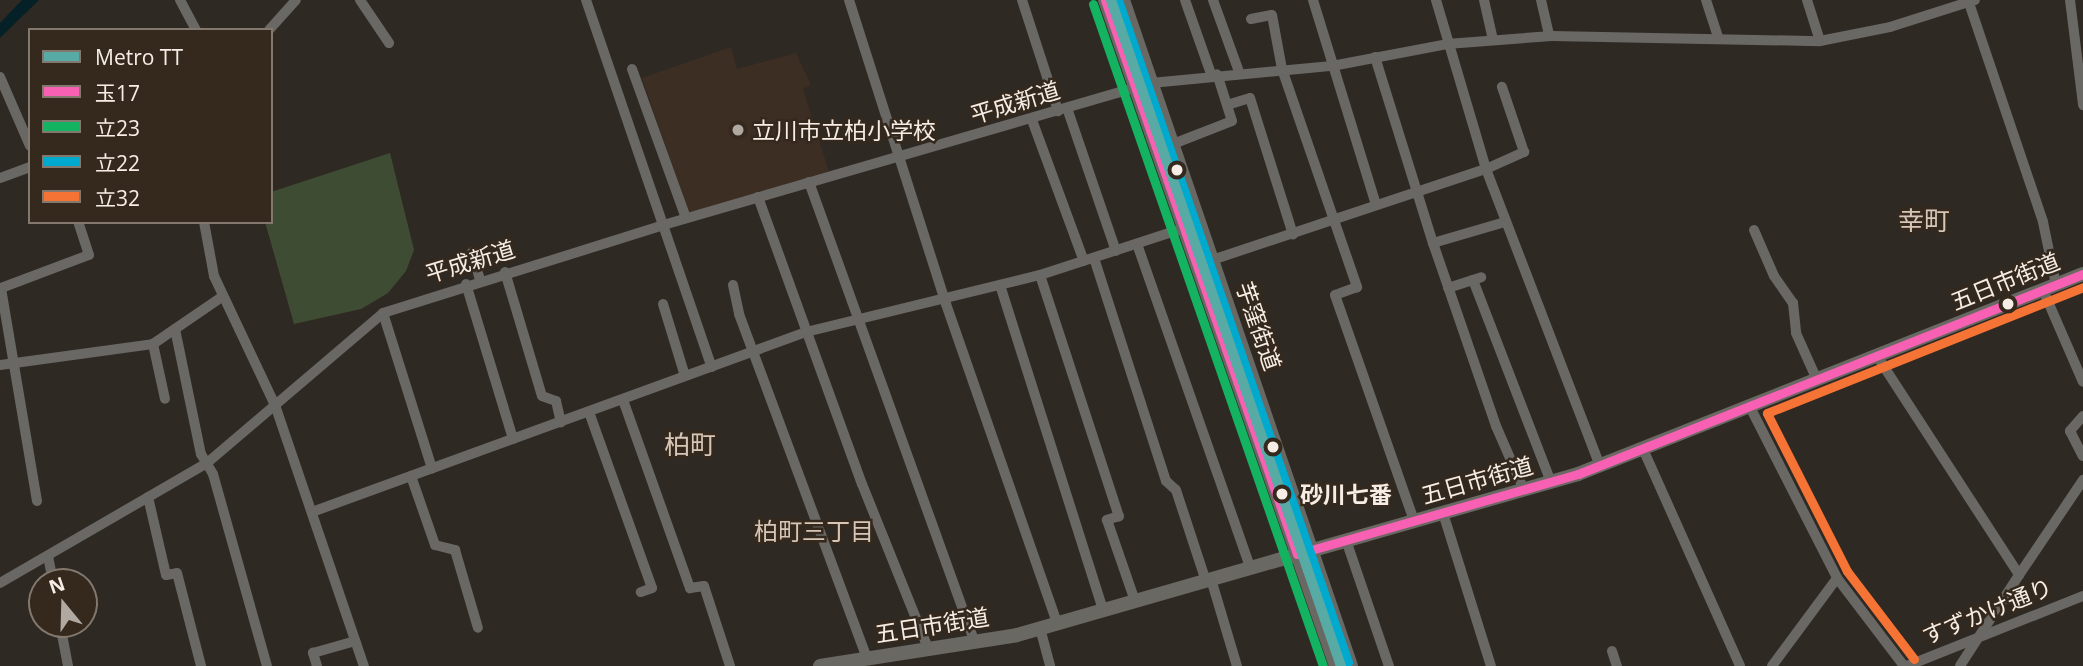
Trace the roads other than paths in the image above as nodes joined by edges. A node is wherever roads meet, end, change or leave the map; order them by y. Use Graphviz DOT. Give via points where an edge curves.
graph roads {
  1 [pos="180,0"];
  2 [pos="296,0"];
  3 [pos="360,0"];
  4 [pos="586,0"];
  5 [pos="849,0"];
  6 [pos="1022,0"];
  7 [pos="1105,0"];
  8 [pos="1123,0"];
  9 [pos="1185,0"];
  10 [pos="1213,0"];
  11 [pos="1313,0"];
  12 [pos="1436,0"];
  13 [pos="1484,0"];
  14 [pos="1541,0"];
  15 [pos="1706,0"];
  16 [pos="1807,0"];
  17 [pos="2070,0"];
  18 [pos="1971,1"];
  19 [pos="1251,19"];
  20 [pos="195,28"];
  21 [pos="271,28"];
  22 [pos="1549,36"];
  23 [pos="1718,38"];
  24 [pos="1493,40"];
  25 [pos="1820,41"];
  26 [pos="389,43"];
  27 [pos="1447,44"];
  28 [pos="1375,57"];
  29 [pos="1332,66"];
  30 [pos="632,69"];
  31 [pos="1282,69"];
  32 [pos="1238,72"];
  33 [pos="1214,74"];
  34 [pos="0,77"];
  35 [pos="1151,83"];
  36 [pos="1502,87"];
  37 [pos="1135,88"];
  38 [pos="1227,105"];
  39 [pos="2083,105"];
  40 [pos="1062,110"];
  41 [pos="1032,120"];
  42 [pos="28,141"];
  43 [pos="1173,144"];
  44 [pos="902,158"];
  45 [pos="28,168"];
  46 [pos="1486,169"];
  47 [pos="0,178"];
  48 [pos="809,182"];
  49 [pos="1416,193"];
  50 [pos="758,197"];
  51 [pos="1376,205"];
  52 [pos="686,218"];
  53 [pos="1332,221"];
  54 [pos="1505,222"];
  55 [pos="1200,223"];
  56 [pos="79,224"];
  57 [pos="204,224"];
  58 [pos="660,226"];
  59 [pos="1184,228"];
  60 [pos="1754,230"];
  61 [pos="1293,234"];
  62 [pos="1433,243"];
  63 [pos="1137,244"];
  64 [pos="1116,251"];
  65 [pos="472,252"];
  66 [pos="1089,259"];
  67 [pos="1212,260"];
  68 [pos="505,272"];
  69 [pos="2083,274"];
  70 [pos="1040,275"];
  71 [pos="480,279"];
  72 [pos="466,284"];
  73 [pos="733,285"];
  74 [pos="1000,285"];
  75 [pos="2050,287"];
  76 [pos="1448,288"];
  77 [pos="222,297"];
  78 [pos="946,298"];
  79 [pos="663,304"];
  80 [pos="383,313"];
  81 [pos="856,318"];
  82 [pos="175,329"];
  83 [pos="806,332"];
  84 [pos="153,344"];
  85 [pos="753,352"];
  86 [pos="1877,356"];
  87 [pos="12,363"];
  88 [pos="0,365"];
  89 [pos="712,367"];
  90 [pos="685,376"];
  91 [pos="1817,380"];
  92 [pos="2083,382"];
  93 [pos="165,399"];
  94 [pos="623,400"];
  95 [pos="275,405"];
  96 [pos="1750,407"];
  97 [pos="589,412"];
  98 [pos="2083,416"];
  99 [pos="561,422"];
  100 [pos="513,439"];
  101 [pos="1643,449"];
  102 [pos="2083,456"];
  103 [pos="207,463"];
  104 [pos="1600,466"];
  105 [pos="432,468"];
  106 [pos="411,476"];
  107 [pos="2083,480"];
  108 [pos="1551,482"];
  109 [pos="1524,490"];
  110 [pos="148,497"];
  111 [pos="37,501"];
  112 [pos="312,512"];
  113 [pos="1443,513"];
  114 [pos="1414,521"];
  115 [pos="1346,540"];
  116 [pos="1313,549"];
  117 [pos="1297,554"];
  118 [pos="48,555"];
  119 [pos="1250,567"];
  120 [pos="50,568"];
  121 [pos="2019,575"];
  122 [pos="1836,578"];
  123 [pos="1209,580"];
  124 [pos="0,583"];
  125 [pos="641,592"];
  126 [pos="2083,596"];
  127 [pos="1135,601"];
  128 [pos="1104,610"];
  129 [pos="1057,623"];
  130 [pos="478,628"];
  131 [pos="1040,628"];
  132 [pos="1982,637"];
  133 [pos="63,638"];
  134 [pos="355,641"];
  135 [pos="974,641"];
  136 [pos="928,648"];
  137 [pos="1612,651"];
  138 [pos="867,659"];
  139 [pos="68,666"];
  140 [pos="201,666"];
  141 [pos="267,666"];
  142 [pos="317,666"];
  143 [pos="364,666"];
  144 [pos="730,666"];
  145 [pos="821,666"];
  146 [pos="1050,666"];
  147 [pos="1237,666"];
  148 [pos="1336,666"];
  149 [pos="1351,666"];
  150 [pos="1389,666"];
  151 [pos="1491,666"];
  152 [pos="1617,666"];
  153 [pos="1740,666"];
  154 [pos="1772,666"];
  155 [pos="1905,666"];
  156 [pos="1960,666"];
  1 -- 20 [label="street"];
  2 -- 21 [label="street"];
  3 -- 26 [label="street"];
  4 -- 58 [label="street"];
  5 -- 44 [label="street"];
  6 -- 40 [label="street"];
  7 -- 37 [label="main road, 芋窪街道"];
  8 -- 35 [label="main road, 芋窪街道"];
  9 -- 33 [label="street"];
  10 -- 32 [label="street"];
  11 -- 29 [label="street"];
  12 -- 27 [label="street"];
  13 -- 24 [label="street"];
  14 -- 22 [label="street"];
  15 -- 23 [label="street"];
  16 -- 25 [label="street"];
  17 -- 39 [label="street"];
  18 -- 25 [label="street, 平成新道" via="1890,27"];
  18 -- 75 [label="street" via="2043,222"];
  19 -- 31 [label="street" via="1272,15"];
  22 -- 23 [label="street, 平成新道"];
  22 -- 24 [label="street, 平成新道"];
  23 -- 25 [label="street, 平成新道"];
  24 -- 27 [label="street, 平成新道"];
  27 -- 28 [label="street, 平成新道"];
  27 -- 46 [label="street"];
  28 -- 29 [label="street, 平成新道"];
  28 -- 49 [label="street"];
  29 -- 31 [label="street, 平成新道"];
  29 -- 51 [label="street"];
  30 -- 52 [label="street"];
  31 -- 32 [label="street, 平成新道"];
  31 -- 53 [label="street"];
  32 -- 33 [label="street, 平成新道"];
  33 -- 35 [label="street, 平成新道"];
  33 -- 38 [label="street"];
  34 -- 42 [label="street"];
  35 -- 37 [label="street, 平成新道"];
  35 -- 43 [label="main road, 芋窪街道"];
  36 -- 46 [label="street" via="1524,152"];
  37 -- 40 [label="street, 平成新道"];
  37 -- 59 [label="main road, 芋窪街道"];
  38 -- 43 [label="street" via="1232,121 1228,126"];
  38 -- 61 [label="street" via="1250,98"];
  40 -- 41 [label="street, 平成新道"];
  40 -- 64 [label="street"];
  41 -- 44 [label="street, 平成新道"];
  41 -- 66 [label="street"];
  43 -- 55 [label="main road, 芋窪街道"];
  44 -- 48 [label="street, 平成新道"];
  44 -- 78 [label="street"];
  45 -- 47 [label="street"];
  46 -- 49 [label="street"];
  46 -- 54 [label="street"];
  48 -- 50 [label="street, 平成新道"];
  48 -- 81 [label="street"];
  49 -- 51 [label="street"];
  49 -- 62 [label="street"];
  50 -- 52 [label="street, 平成新道"];
  50 -- 83 [label="street"];
  51 -- 53 [label="street"];
  52 -- 58 [label="street, 平成新道"];
  53 -- 61 [label="street"];
  53 -- 114 [label="street" via="1357,287 1335,295"];
  54 -- 62 [label="street"];
  54 -- 104 [label="street"];
  55 -- 59 [label="street"];
  55 -- 67 [label="main road, 芋窪街道"];
  56 -- 87 [label="street" via="89,255 1,288"];
  57 -- 77 [label="street"];
  58 -- 68 [label="street, 平成新道"];
  58 -- 89 [label="street"];
  59 -- 63 [label="street"];
  59 -- 117 [label="main road, 芋窪街道"];
  60 -- 91 [label="street" via="1774,276 1793,303 1796,333"];
  61 -- 67 [label="street"];
  62 -- 76 [label="street"];
  63 -- 64 [label="street"];
  63 -- 119 [label="street"];
  64 -- 66 [label="street"];
  65 -- 71 [label="street"];
  66 -- 70 [label="street"];
  66 -- 123 [label="street" via="1166,481 1176,491"];
  67 -- 116 [label="main road, 芋窪街道"];
  68 -- 71 [label="street, 平成新道"];
  68 -- 99 [label="street" via="542,396 555,401"];
  69 -- 75 [label="main road, 五日市街道"];
  70 -- 74 [label="street"];
  70 -- 127 [label="street" via="1119,516 1107,520"];
  71 -- 72 [label="street, 平成新道"];
  72 -- 80 [label="street, 平成新道"];
  72 -- 100 [label="street"];
  73 -- 85 [label="street"];
  74 -- 78 [label="street"];
  74 -- 128 [label="street"];
  75 -- 86 [label="main road, 五日市街道"];
  75 -- 92 [label="street"];
  76 -- 108 [label="street" via="1477,278"];
  76 -- 109 [label="street" via="1496,426"];
  77 -- 82 [label="street"];
  77 -- 95 [label="street"];
  78 -- 81 [label="street"];
  78 -- 129 [label="street"];
  79 -- 90 [label="street"];
  80 -- 95 [label="street, 平成新道"];
  80 -- 105 [label="street"];
  81 -- 83 [label="street"];
  81 -- 135 [label="street"];
  82 -- 84 [label="street"];
  82 -- 103 [label="street" via="201,454"];
  83 -- 85 [label="street"];
  83 -- 136 [label="street"];
  84 -- 87 [label="street"];
  84 -- 93 [label="street"];
  85 -- 89 [label="street"];
  85 -- 138 [label="street"];
  86 -- 91 [label="main road, 五日市街道"];
  86 -- 121 [label="street"];
  87 -- 88 [label="street"];
  87 -- 111 [label="street"];
  89 -- 90 [label="street"];
  90 -- 94 [label="street"];
  91 -- 96 [label="main road, 五日市街道"];
  94 -- 97 [label="street"];
  94 -- 144 [label="street" via="691,589 704,586"];
  95 -- 103 [label="street, 平成新道"];
  95 -- 112 [label="street"];
  96 -- 101 [label="main road, 五日市街道"];
  96 -- 122 [label="street"];
  97 -- 99 [label="street"];
  97 -- 125 [label="street" via="652,588"];
  98 -- 102 [label="street" via="2070,431"];
  99 -- 100 [label="street"];
  100 -- 105 [label="street"];
  101 -- 104 [label="main road, 五日市街道"];
  101 -- 153 [label="street"];
  103 -- 110 [label="street, 平成新道"];
  103 -- 141 [label="street"];
  104 -- 108 [label="main road, 五日市街道"];
  105 -- 106 [label="street"];
  106 -- 112 [label="street"];
  106 -- 130 [label="street" via="435,545 455,550"];
  107 -- 121 [label="street"];
  108 -- 109 [label="main road, 五日市街道"];
  109 -- 113 [label="main road, 五日市街道"];
  110 -- 118 [label="street, 平成新道"];
  110 -- 140 [label="street" via="166,575 177,573"];
  112 -- 134 [label="street"];
  113 -- 114 [label="main road, 五日市街道"];
  113 -- 151 [label="street"];
  114 -- 115 [label="main road, 五日市街道"];
  115 -- 116 [label="main road, 五日市街道"];
  115 -- 150 [label="street"];
  116 -- 117 [label="main road, 五日市街道"];
  116 -- 149 [label="main road, 芋窪街道"];
  117 -- 119 [label="main road, 五日市街道"];
  117 -- 148 [label="main road, 芋窪街道"];
  118 -- 120 [label="street"];
  118 -- 124 [label="street, 平成新道"];
  119 -- 123 [label="main road, 五日市街道"];
  121 -- 132 [label="street"];
  122 -- 154 [label="street"];
  122 -- 155 [label="street"];
  123 -- 127 [label="main road, 五日市街道"];
  123 -- 147 [label="street"];
  126 -- 132 [label="street, すずかけ通り"];
  127 -- 128 [label="main road, 五日市街道"];
  128 -- 129 [label="main road, 五日市街道"];
  129 -- 131 [label="main road, 五日市街道"];
  131 -- 135 [label="main road, 五日市街道"];
  131 -- 146 [label="street"];
  132 -- 155 [label="street, すずかけ通り"];
  132 -- 156 [label="street"];
  133 -- 139 [label="street"];
  134 -- 142 [label="street" via="313,653"];
  134 -- 143 [label="street"];
  135 -- 136 [label="main road, 五日市街道"];
  136 -- 138 [label="main road, 五日市街道"];
  137 -- 152 [label="street"];
  138 -- 145 [label="main road, 五日市街道"];
}
